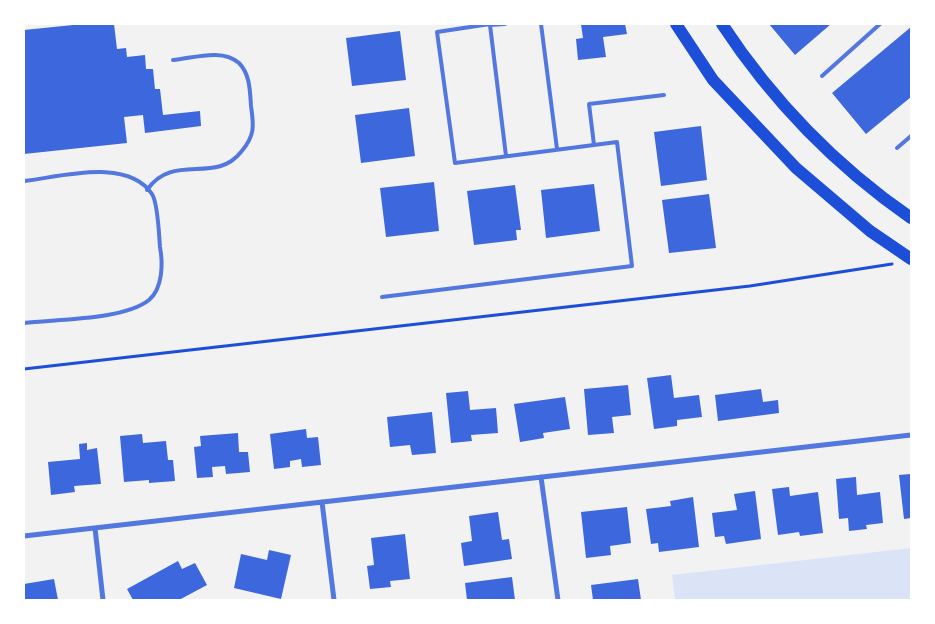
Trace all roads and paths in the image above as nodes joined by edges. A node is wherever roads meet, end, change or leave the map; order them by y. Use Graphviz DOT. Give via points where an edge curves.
graph roads {
  1 [pos="505,24"];
  2 [pos="541,24"];
  3 [pos="676,24"];
  4 [pos="722,24"];
  5 [pos="880,24"];
  6 [pos="490,25"];
  7 [pos="173,60"];
  8 [pos="822,76"];
  9 [pos="664,95"];
  10 [pos="911,136"];
  11 [pos="594,145"];
  12 [pos="897,148"];
  13 [pos="557,149"];
  14 [pos="506,156"];
  15 [pos="24,181"];
  16 [pos="147,190"];
  17 [pos="911,218"];
  18 [pos="911,259"];
  19 [pos="893,263"];
  20 [pos="382,297"];
  21 [pos="24,323"];
  22 [pos="24,369"];
  23 [pos="911,435"];
  24 [pos="541,477"];
  25 [pos="322,502"];
  26 [pos="95,528"];
  27 [pos="24,536"];
  28 [pos="103,600"];
  29 [pos="334,600"];
  30 [pos="558,600"];
  1 -- 6 [label="lane"];
  2 -- 13 [label="lane"];
  3 -- 18 [label="main road" via="714,80 796,168 863,225"];
  4 -- 17 [label="main road" via="758,74 822,145 855,176"];
  5 -- 8 [label="lane"];
  6 -- 14 [label="lane"];
  6 -- 14 [label="lane" via="437,32 455,163"];
  7 -- 16 [label="lane" via="224,54 234,58 244,68 249,80 254,130 233,163 170,172"];
  9 -- 11 [label="lane" via="589,104"];
  10 -- 12 [label="lane"];
  11 -- 13 [label="lane"];
  11 -- 20 [label="lane" via="617,142 632,266"];
  13 -- 14 [label="lane"];
  15 -- 16 [label="lane" via="108,171 125,174"];
  16 -- 21 [label="lane" via="153,195 162,257 160,281 150,299 128,312"];
  19 -- 22 [label="path" via="750,286"];
  23 -- 24 [label="street"];
  24 -- 25 [label="street"];
  24 -- 30 [label="street"];
  25 -- 26 [label="street"];
  25 -- 29 [label="street"];
  26 -- 27 [label="street"];
  26 -- 28 [label="street"];
}
